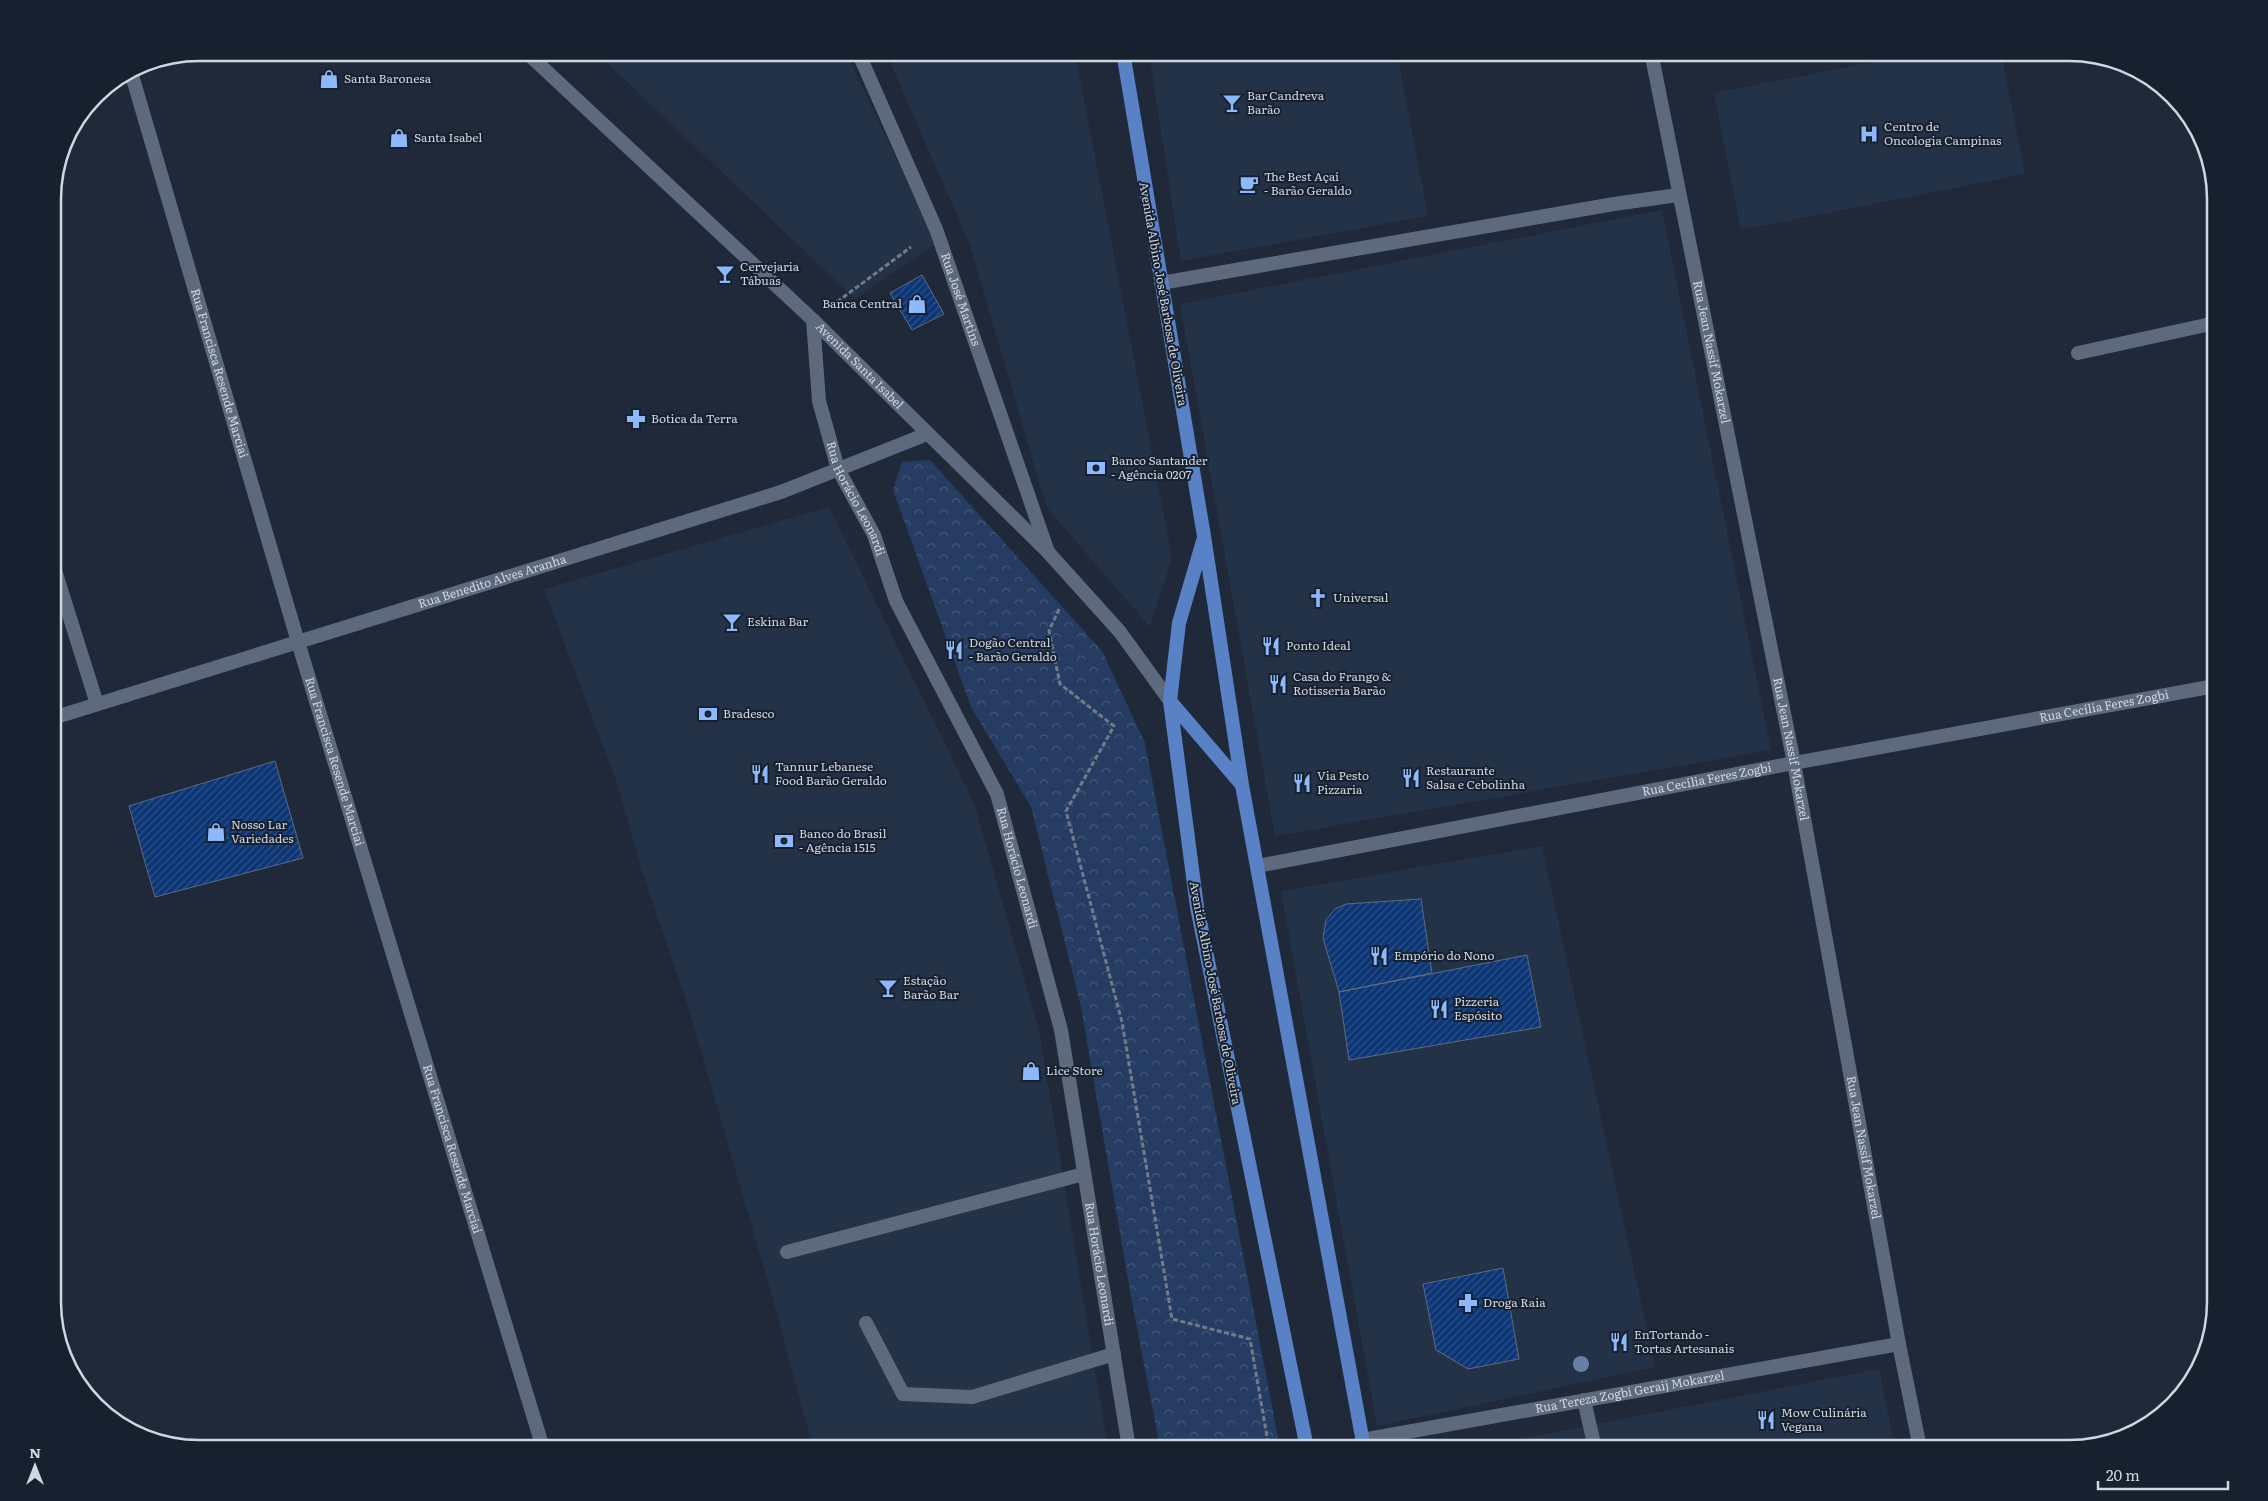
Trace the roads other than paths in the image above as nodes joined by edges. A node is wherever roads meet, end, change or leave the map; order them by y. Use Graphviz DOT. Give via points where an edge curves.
graph roads {
  1 [pos="536,61"];
  2 [pos="862,61"];
  3 [pos="1124,61"];
  4 [pos="1652,61"];
  5 [pos="133,78"];
  6 [pos="1678,195"];
  7 [pos="1161,283"];
  8 [pos="813,320"];
  9 [pos="2207,325"];
  10 [pos="2078,353"];
  11 [pos="927,434"];
  12 [pos="838,469"];
  13 [pos="1204,536"];
  14 [pos="1048,552"];
  15 [pos="62,593"];
  16 [pos="298,642"];
  17 [pos="2207,688"];
  18 [pos="1170,701"];
  19 [pos="97,704"];
  20 [pos="62,715"];
  21 [pos="1794,763"];
  22 [pos="1242,785"];
  23 [pos="1257,866"];
  24 [pos="1084,1174"];
  25 [pos="788,1252"];
  26 [pos="866,1323"];
  27 [pos="1899,1344"];
  28 [pos="1114,1354"];
  29 [pos="1584,1400"];
  30 [pos="541,1440"];
  31 [pos="1129,1440"];
  32 [pos="1306,1440"];
  33 [pos="1362,1440"];
  34 [pos="1383,1440"];
  35 [pos="1593,1440"];
  36 [pos="1918,1440"];
  1 -- 8 [label="street, Avenida Santa Isabel"];
  2 -- 14 [label="street, Rua José Martins" via="936,229"];
  3 -- 7 [label="main road, Avenida Albino José Barbosa de Oliveira"];
  4 -- 6 [label="street, Rua Jean Nassif Mokarzel"];
  5 -- 16 [label="street, Rua Francisca Resende Marciai"];
  6 -- 7 [label="street"];
  6 -- 21 [label="street, Rua Jean Nassif Mokarzel"];
  7 -- 13 [label="main road, Avenida Albino José Barbosa de Oliveira"];
  8 -- 11 [label="street, Avenida Santa Isabel"];
  8 -- 12 [label="street, Rua Horácio Leonardi" via="819,401"];
  9 -- 10 [label="street"];
  11 -- 12 [label="street, Rua Benedito Alves Aranha"];
  11 -- 14 [label="street, Avenida Santa Isabel"];
  12 -- 16 [label="street, Rua Benedito Alves Aranha" via="781,492"];
  12 -- 24 [label="street, Rua Horácio Leonardi" via="874,535 896,601 997,794 1061,1030"];
  13 -- 18 [label="main road, Avenida Albino José Barbosa de Oliveira" via="1179,623"];
  13 -- 22 [label="main road, Avenida Albino José Barbosa de Oliveira"];
  14 -- 18 [label="street, Avenida Santa Isabel" via="1120,632"];
  15 -- 19 [label="street"];
  16 -- 19 [label="street, Rua Benedito Alves Aranha"];
  16 -- 30 [label="street, Rua Francisca Resende Marciai"];
  17 -- 21 [label="street, Rua Cecília Feres Zogbi"];
  18 -- 22 [label="main road"];
  18 -- 32 [label="main road, Avenida Albino José Barbosa de Oliveira" via="1197,907"];
  19 -- 20 [label="street, Rua Benedito Alves Aranha"];
  21 -- 23 [label="street, Rua Cecília Feres Zogbi"];
  21 -- 27 [label="street, Rua Jean Nassif Mokarzel"];
  22 -- 23 [label="main road, Avenida Albino José Barbosa de Oliveira"];
  23 -- 33 [label="main road, Avenida Albino José Barbosa de Oliveira"];
  24 -- 25 [label="street"];
  24 -- 28 [label="street, Rua Horácio Leonardi"];
  26 -- 28 [label="street" via="903,1394 972,1397"];
  27 -- 29 [label="street, Rua Tereza Zogbi Geraij Mokarzel"];
  27 -- 36 [label="street, Rua Jean Nassif Mokarzel"];
  28 -- 31 [label="street, Rua Horácio Leonardi"];
  29 -- 34 [label="street, Rua Tereza Zogbi Geraij Mokarzel"];
  29 -- 35 [label="street"];
}
